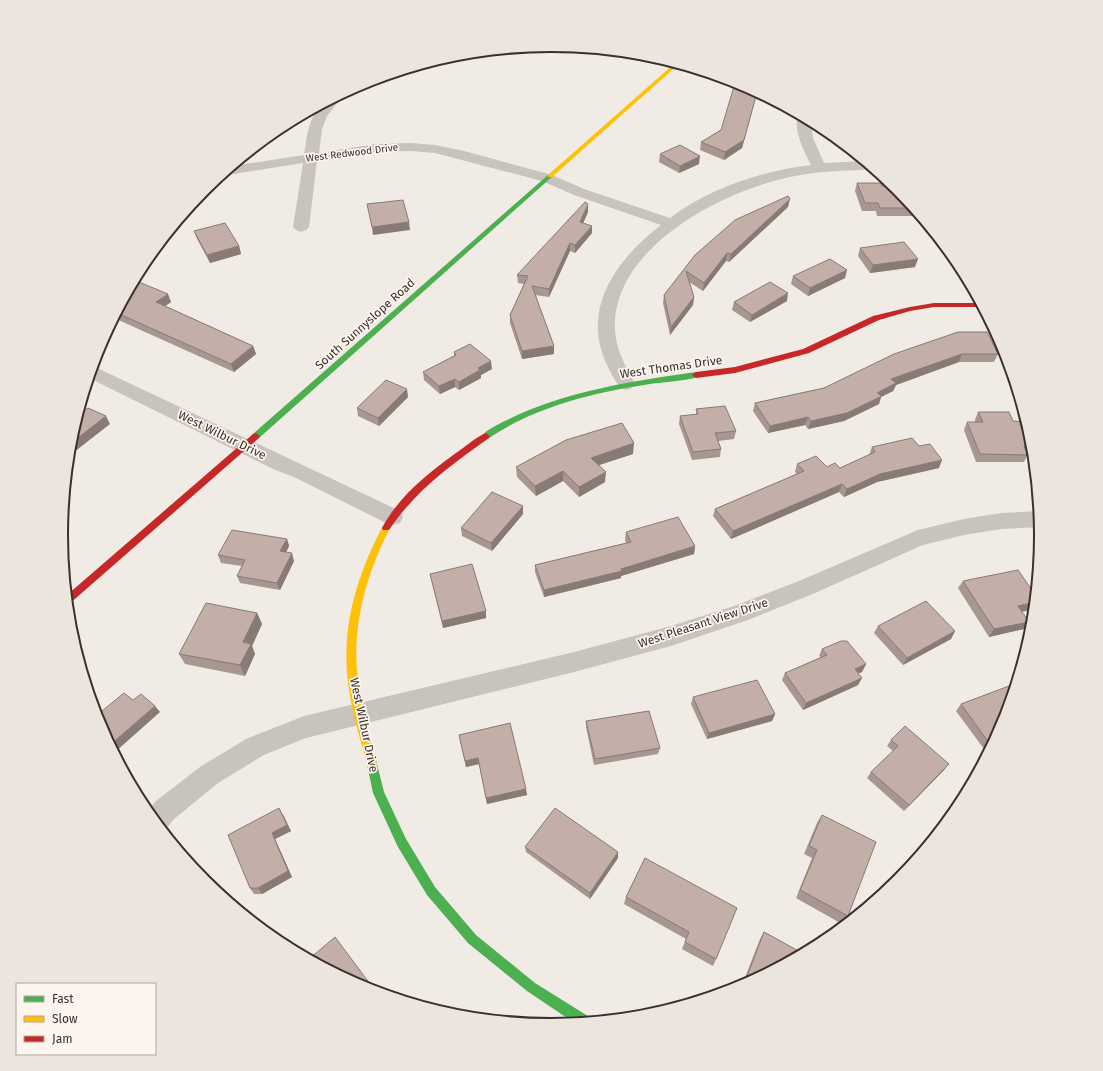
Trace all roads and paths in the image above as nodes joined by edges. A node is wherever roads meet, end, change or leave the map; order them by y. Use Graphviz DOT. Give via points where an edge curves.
graph roads {
  1 [pos="673,67"];
  2 [pos="327,108"];
  3 [pos="804,123"];
  4 [pos="310,158"];
  5 [pos="862,166"];
  6 [pos="237,169"];
  7 [pos="820,169"];
  8 [pos="547,178"];
  9 [pos="671,224"];
  10 [pos="301,227"];
  11 [pos="976,305"];
  12 [pos="96,374"];
  13 [pos="626,384"];
  14 [pos="245,446"];
  15 [pos="393,517"];
  16 [pos="1034,519"];
  17 [pos="72,599"];
  18 [pos="358,713"];
  19 [pos="159,817"];
  20 [pos="578,1018"];
  1 -- 8 [label="street, South Sunnyslope Road"];
  2 -- 4 [label="street" via="315,129"];
  3 -- 7 [label="street" via="806,141"];
  4 -- 6 [label="street, West Redwood Drive"];
  4 -- 8 [label="street, West Redwood Drive" via="376,148 429,148"];
  4 -- 10 [label="street"];
  5 -- 7 [label="street"];
  7 -- 9 [label="street" via="763,179 729,190 684,214"];
  8 -- 9 [label="street, West Redwood Drive"];
  8 -- 14 [label="street, South Sunnyslope Road"];
  9 -- 13 [label="street" via="641,251 625,270 609,304 607,341"];
  11 -- 13 [label="street, West Thomas Drive" via="934,305 910,309 876,318 806,351 773,361 735,370"];
  12 -- 14 [label="street, West Wilbur Drive"];
  13 -- 15 [label="street, West Thomas Drive" via="558,402 519,417 493,431 456,457 415,492"];
  14 -- 15 [label="street, West Wilbur Drive"];
  14 -- 17 [label="street, South Sunnyslope Road"];
  15 -- 18 [label="street, West Wilbur Drive" via="366,570 356,607 352,671"];
  16 -- 18 [label="street, West Pleasant View Drive" via="964,527 918,538 740,613 671,636 574,662"];
  18 -- 19 [label="street, West Pleasant View Drive" via="304,727 255,747 209,775"];
  18 -- 20 [label="street, West Wilbur Drive" via="380,793 402,843 431,891 472,938 531,988"];
}
